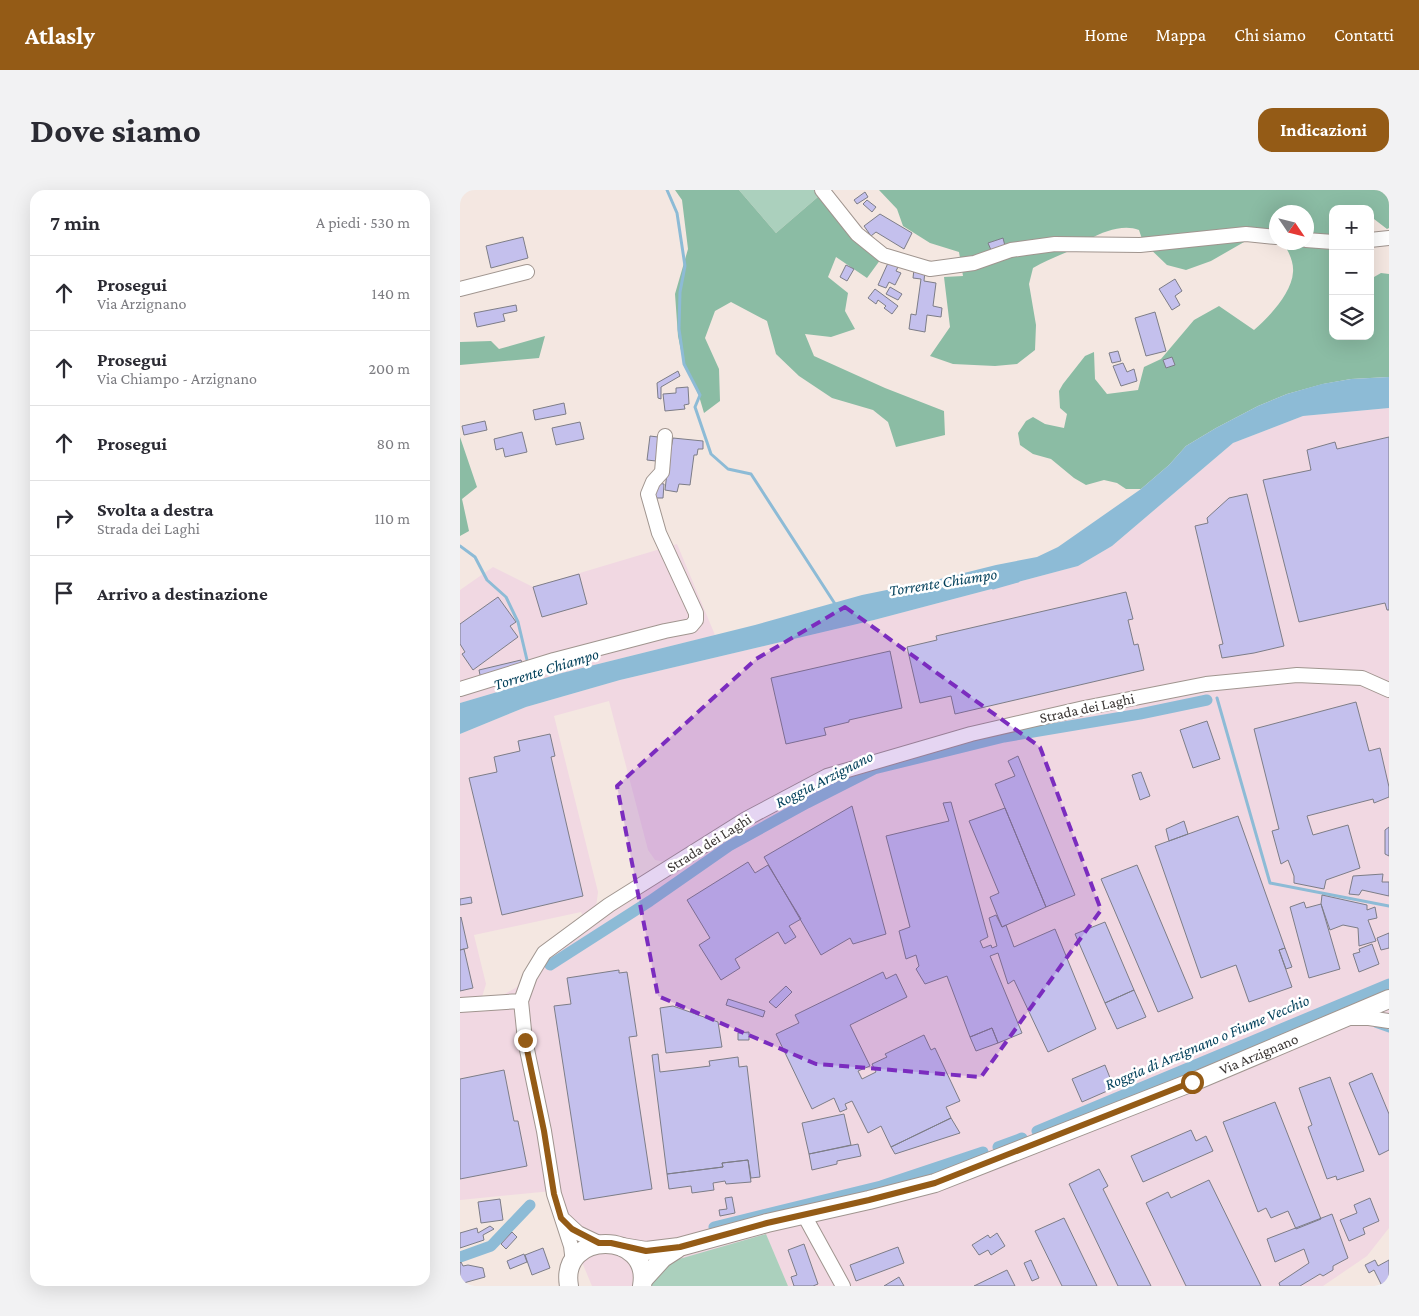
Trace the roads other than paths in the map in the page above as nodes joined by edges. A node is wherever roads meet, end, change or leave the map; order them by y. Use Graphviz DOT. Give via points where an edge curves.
graph roads {
  1 [pos="822,190"];
  2 [pos="1269,236"];
  3 [pos="1389,238"];
  4 [pos="1374,240"];
  5 [pos="1314,241"];
  6 [pos="1329,242"];
  7 [pos="527,272"];
  8 [pos="460,289"];
  9 [pos="665,436"];
  10 [pos="460,689"];
  11 [pos="1389,690"];
  12 [pos="1389,1000"];
  13 [pos="521,1001"];
  14 [pos="460,1005"];
  15 [pos="1344,1018"];
  16 [pos="1389,1021"];
  17 [pos="804,1215"];
  18 [pos="561,1218"];
  19 [pos="599,1243"];
  20 [pos="622,1247"];
  21 [pos="680,1247"];
  22 [pos="571,1273"];
  23 [pos="643,1283"];
  24 [pos="558,1286"];
  25 [pos="843,1286"];
  1 -- 2 [label="street" via="857,234 883,255 930,269 974,263 1011,250 1055,244 1140,245 1246,234"];
  3 -- 4 [label="street"];
  5 -- 6 [label="street"];
  7 -- 8 [label="street"];
  9 -- 10 [label="street" via="662,472 648,494 659,533 696,613 696,620 691,626 554,660"];
  11 -- 13 [label="street, Strada dei Laghi" via="1362,678 1297,675 1206,684 971,734 827,776 746,819 609,904 544,954 530,976"];
  12 -- 15 [label="main road, Via Arzignano"];
  13 -- 14 [label="street"];
  13 -- 18 [label="street, Strada dei Laghi" via="525,1040"];
  15 -- 16 [label="street"];
  15 -- 17 [label="main road, Via Arzignano" via="1200,1079 935,1183"];
  17 -- 21 [label="main road, Via Arzignano"];
  17 -- 25 [label="street"];
  18 -- 19 [label="street" via="572,1229"];
  18 -- 22 [label="street, Strada dei Laghi" via="571,1246"];
  19 -- 20 [label="main road"];
  19 -- 22 [label="main road" via="582,1252"];
  20 -- 21 [label="main road" via="646,1251"];
  20 -- 23 [label="main road" via="638,1260"];
  21 -- 23 [label="main road" via="663,1258"];
  22 -- 24 [label="main road"];
}
